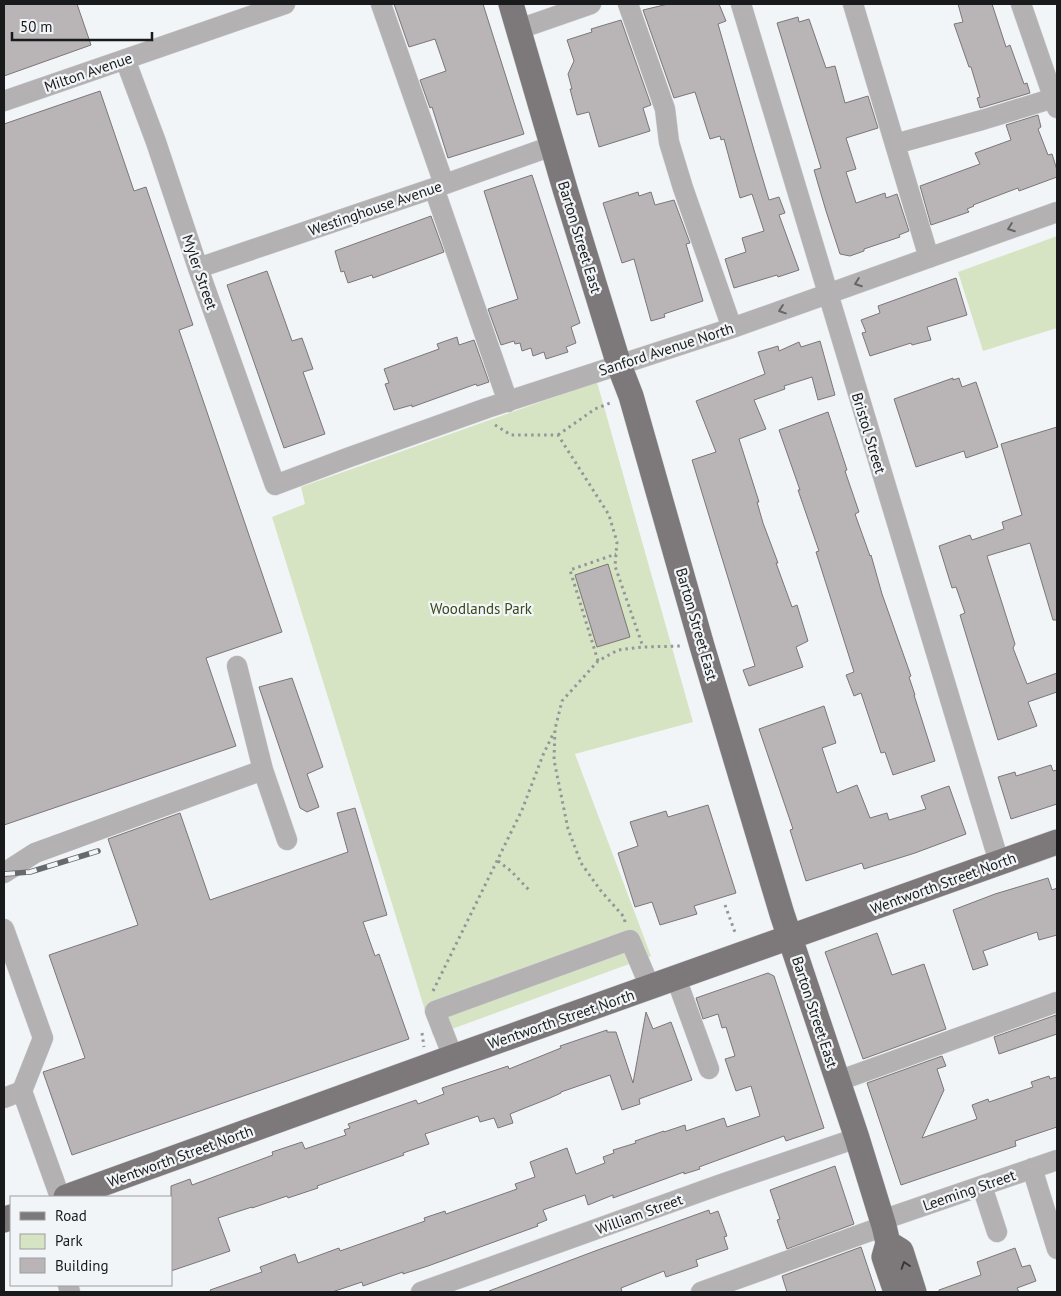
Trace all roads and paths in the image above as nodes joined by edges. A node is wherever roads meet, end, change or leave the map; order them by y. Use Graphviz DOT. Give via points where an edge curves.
graph roads {
  1 [pos="285,4"];
  2 [pos="381,4"];
  3 [pos="512,4"];
  4 [pos="590,4"];
  5 [pos="628,4"];
  6 [pos="741,4"];
  7 [pos="853,4"];
  8 [pos="1021,4"];
  9 [pos="519,29"];
  10 [pos="125,59"];
  11 [pos="4,101"];
  12 [pos="1055,103"];
  13 [pos="895,144"];
  14 [pos="552,146"];
  15 [pos="439,186"];
  16 [pos="1057,212"];
  17 [pos="928,258"];
  18 [pos="198,268"];
  19 [pos="828,294"];
  20 [pos="732,328"];
  21 [pos="619,365"];
  22 [pos="631,396"];
  23 [pos="508,402"];
  24 [pos="488,408"];
  25 [pos="558,435"];
  26 [pos="275,486"];
  27 [pos="616,554"];
  28 [pos="702,646"];
  29 [pos="643,647"];
  30 [pos="598,661"];
  31 [pos="237,666"];
  32 [pos="555,729"];
  33 [pos="263,770"];
  34 [pos="287,840"];
  35 [pos="1057,842"];
  36 [pos="498,861"];
  37 [pos="998,862"];
  38 [pos="4,873"];
  39 [pos="529,890"];
  40 [pos="725,905"];
  41 [pos="4,928"];
  42 [pos="791,938"];
  43 [pos="630,940"];
  44 [pos="743,955"];
  45 [pos="676,978"];
  46 [pos="650,987"];
  47 [pos="432,994"];
  48 [pos="1057,1002"];
  49 [pos="422,1031"];
  50 [pos="453,1057"];
  51 [pos="426,1066"];
  52 [pos="709,1069"];
  53 [pos="838,1081"];
  54 [pos="13,1095"];
  55 [pos="857,1138"];
  56 [pos="1057,1160"];
  57 [pos="1032,1168"];
  58 [pos="982,1186"];
  59 [pos="60,1196"];
  60 [pos="69,1196"];
  61 [pos="885,1230"];
  62 [pos="997,1232"];
  63 [pos="1057,1249"];
  64 [pos="421,1292"];
  65 [pos="701,1292"];
  66 [pos="896,1292"];
  67 [pos="914,1292"];
  1 -- 10 [label="street, Milton Avenue"];
  2 -- 15 [label="street"];
  3 -- 9 [label="main road, Barton Street East"];
  4 -- 9 [label="street"];
  5 -- 20 [label="street" via="665,109 669,142 683,188"];
  6 -- 19 [label="street, Bristol Street"];
  7 -- 13 [label="street"];
  8 -- 12 [label="street"];
  9 -- 14 [label="main road, Barton Street East"];
  10 -- 11 [label="street, Milton Avenue"];
  10 -- 18 [label="street, Myler Street"];
  12 -- 13 [label="street"];
  13 -- 17 [label="street"];
  14 -- 15 [label="street, Westinghouse Avenue"];
  14 -- 21 [label="main road, Barton Street East"];
  15 -- 18 [label="street, Westinghouse Avenue"];
  15 -- 23 [label="street"];
  16 -- 17 [label="street, Sanford Avenue North, one-way"];
  17 -- 19 [label="street, Sanford Avenue North, one-way"];
  18 -- 26 [label="street, Myler Street"];
  19 -- 20 [label="street, Sanford Avenue North, one-way"];
  19 -- 37 [label="street, Bristol Street"];
  20 -- 21 [label="street, Sanford Avenue North"];
  21 -- 22 [label="main road, Barton Street East"];
  21 -- 23 [label="street, Sanford Avenue North"];
  22 -- 25 [label="path" via="595,409"];
  22 -- 28 [label="main road, Barton Street East"];
  23 -- 24 [label="street, Sanford Avenue North"];
  24 -- 25 [label="path" via="496,427 511,435"];
  24 -- 26 [label="street, Sanford Avenue North"];
  25 -- 27 [label="path" via="609,515 617,542"];
  27 -- 29 [label="path" via="615,566"];
  27 -- 30 [label="path" via="570,570"];
  28 -- 29 [label="path"];
  28 -- 42 [label="main road, Barton Street East"];
  29 -- 30 [label="path" via="618,650"];
  30 -- 32 [label="path" via="562,701"];
  31 -- 33 [label="street"];
  32 -- 36 [label="path"];
  32 -- 43 [label="path" via="554,760 568,829 580,862 624,917"];
  33 -- 34 [label="street"];
  33 -- 38 [label="street" via="34,853"];
  35 -- 37 [label="main road, Wentworth Street North"];
  36 -- 39 [label="path"];
  36 -- 47 [label="path"];
  37 -- 42 [label="main road, Wentworth Street North"];
  40 -- 44 [label="path"];
  41 -- 54 [label="street" via="43,1038"];
  42 -- 44 [label="main road, Wentworth Street North"];
  42 -- 53 [label="main road, Barton Street East"];
  43 -- 46 [label="street"];
  43 -- 50 [label="street" via="435,1011"];
  44 -- 45 [label="main road, Wentworth Street North"];
  45 -- 46 [label="main road, Wentworth Street North"];
  45 -- 52 [label="street"];
  46 -- 50 [label="main road, Wentworth Street North"];
  48 -- 53 [label="street"];
  49 -- 51 [label="path"];
  50 -- 51 [label="main road, Wentworth Street North"];
  51 -- 60 [label="main road, Wentworth Street North"];
  53 -- 55 [label="main road, Barton Street East"];
  54 -- 59 [label="street"];
  55 -- 61 [label="main road, Barton Street East"];
  55 -- 64 [label="street, William Street"];
  56 -- 57 [label="street, Leeming Street"];
  57 -- 58 [label="street, Leeming Street"];
  57 -- 63 [label="street"];
  58 -- 61 [label="street, Leeming Street"];
  58 -- 62 [label="street"];
  61 -- 65 [label="street, Leeming Street"];
  61 -- 66 [label="main road, Barton Street East" via="884,1256"];
  67 -- 61 [label="main road, Barton Street East, one-way" via="901,1251"];
}
